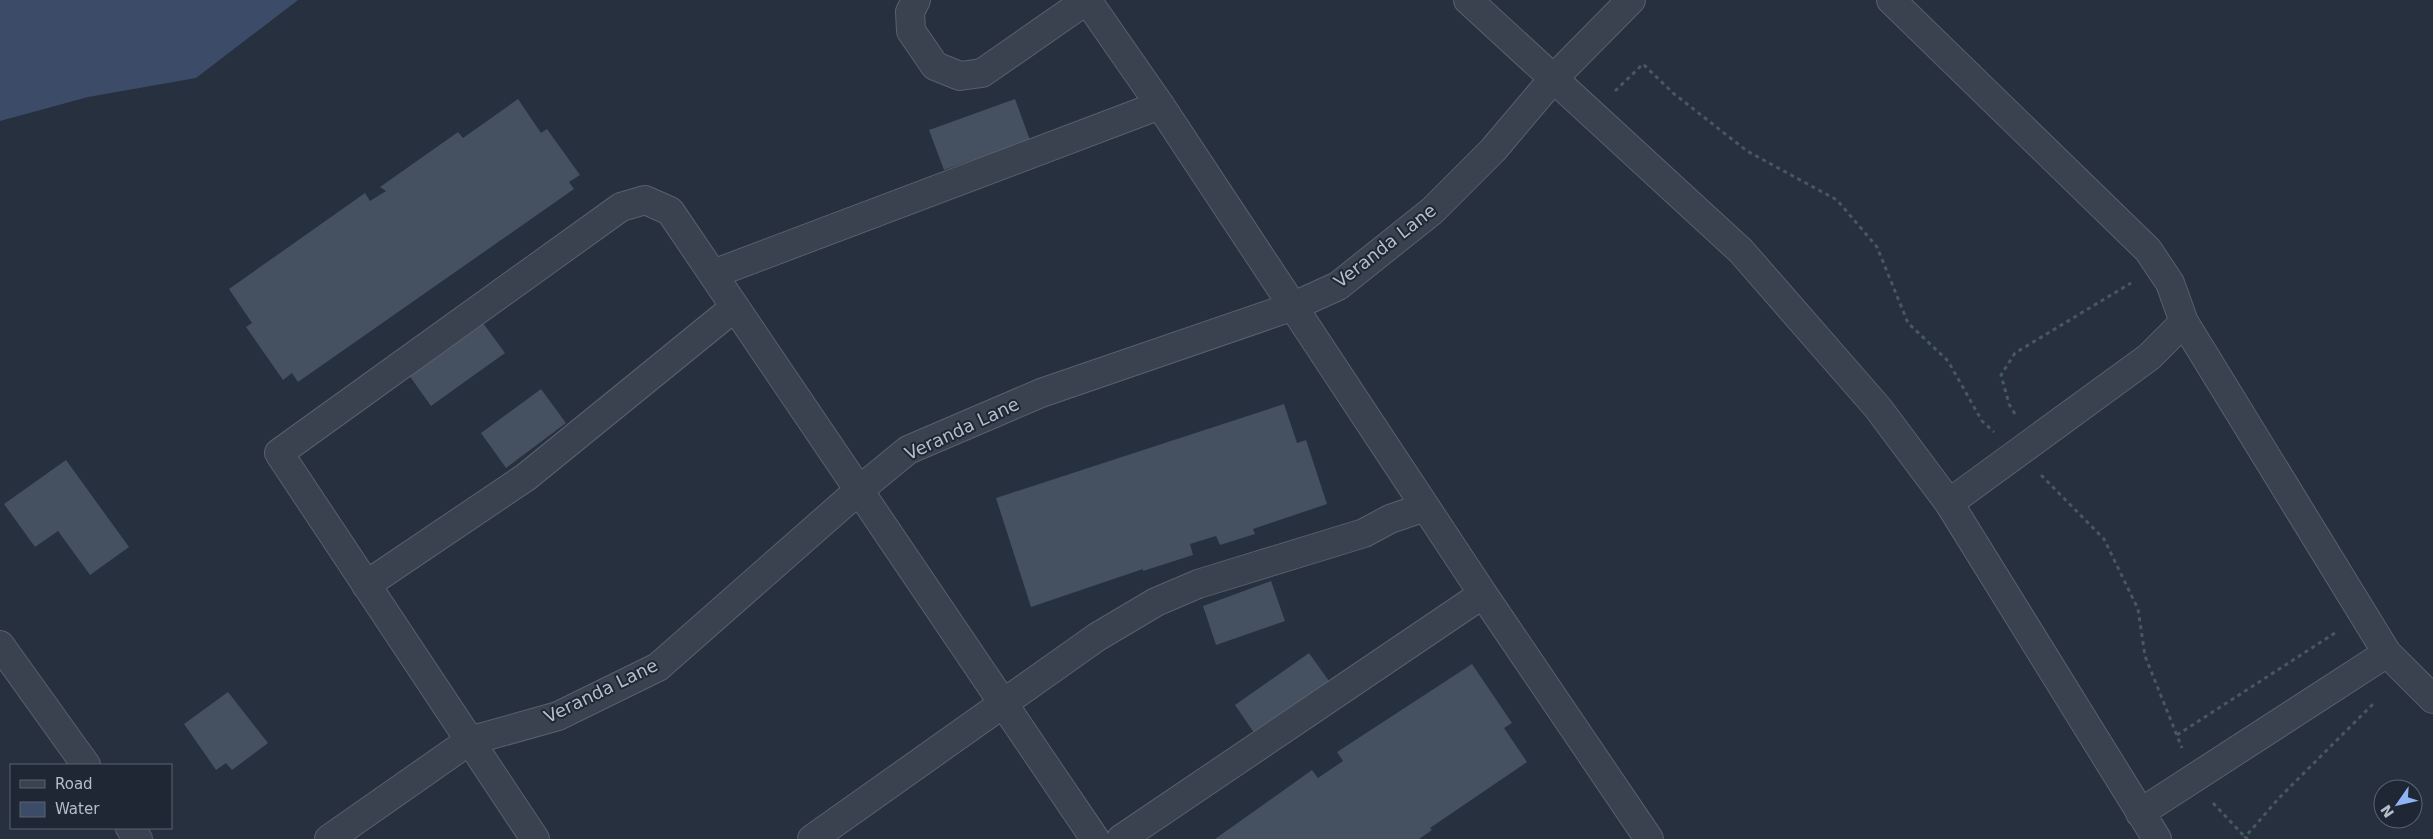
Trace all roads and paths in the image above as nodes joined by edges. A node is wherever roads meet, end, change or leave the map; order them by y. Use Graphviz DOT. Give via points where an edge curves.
graph roads {
  1 [pos="916,0"];
  2 [pos="1087,0"];
  3 [pos="1468,0"];
  4 [pos="1631,0"];
  5 [pos="1891,0"];
  6 [pos="1553,79"];
  7 [pos="1160,105"];
  8 [pos="1592,115"];
  9 [pos="713,274"];
  10 [pos="2136,280"];
  11 [pos="1294,306"];
  12 [pos="735,308"];
  13 [pos="2184,322"];
  14 [pos="2026,447"];
  15 [pos="858,491"];
  16 [pos="1949,503"];
  17 [pos="1425,507"];
  18 [pos="366,586"];
  19 [pos="1483,594"];
  20 [pos="2346,626"];
  21 [pos="0,645"];
  22 [pos="2387,653"];
  23 [pos="2377,700"];
  24 [pos="2433,700"];
  25 [pos="1004,703"];
  26 [pos="2177,735"];
  27 [pos="469,741"];
  28 [pos="85,764"];
  29 [pos="2197,777"];
  30 [pos="2140,813"];
  31 [pos="2247,838"];
  32 [pos="329,839"];
  33 [pos="535,839"];
  34 [pos="812,839"];
  35 [pos="1095,839"];
  36 [pos="1121,839"];
  37 [pos="1649,839"];
  38 [pos="2157,839"];
  1 -- 2 [label="street" via="910,12 911,31 935,66 960,76 982,74"];
  2 -- 7 [label="street"];
  3 -- 6 [label="street"];
  4 -- 6 [label="street, Veranda Lane"];
  5 -- 13 [label="street" via="2148,250 2170,283"];
  6 -- 8 [label="street"];
  6 -- 11 [label="street, Veranda Lane" via="1493,150 1432,211 1338,286"];
  7 -- 9 [label="street"];
  7 -- 11 [label="street"];
  8 -- 14 [label="path" via="1643,64 1673,93 1747,151 1837,200 1877,247 1908,323 1948,361 1982,421"];
  8 -- 16 [label="street" via="1741,252 1878,408"];
  9 -- 12 [label="street"];
  9 -- 18 [label="street" via="670,211 645,200 621,207 280,453"];
  10 -- 14 [label="path" via="2015,353 2001,375 2008,404"];
  11 -- 15 [label="street, Veranda Lane" via="1033,397 908,450"];
  11 -- 17 [label="street"];
  12 -- 15 [label="street"];
  12 -- 18 [label="street" via="526,477"];
  13 -- 14 [label="street" via="2149,357"];
  13 -- 22 [label="street"];
  14 -- 16 [label="street"];
  14 -- 26 [label="path" via="2054,486 2104,539 2138,610 2145,656"];
  15 -- 25 [label="street"];
  15 -- 27 [label="street, Veranda Lane" via="658,667 558,716"];
  16 -- 30 [label="street"];
  17 -- 19 [label="street"];
  17 -- 25 [label="street" via="1390,519 1364,533 1198,584 1156,602 1098,636"];
  18 -- 27 [label="street"];
  19 -- 36 [label="street"];
  19 -- 37 [label="street"];
  20 -- 26 [label="path"];
  21 -- 28 [label="street"];
  22 -- 24 [label="street"];
  22 -- 29 [label="street"];
  23 -- 31 [label="path" via="2280,797"];
  25 -- 34 [label="street"];
  25 -- 35 [label="street"];
  26 -- 29 [label="path"];
  27 -- 32 [label="street, Veranda Lane"];
  27 -- 33 [label="street"];
  29 -- 30 [label="street"];
  29 -- 31 [label="path" via="2206,795"];
  30 -- 38 [label="street"];
}
